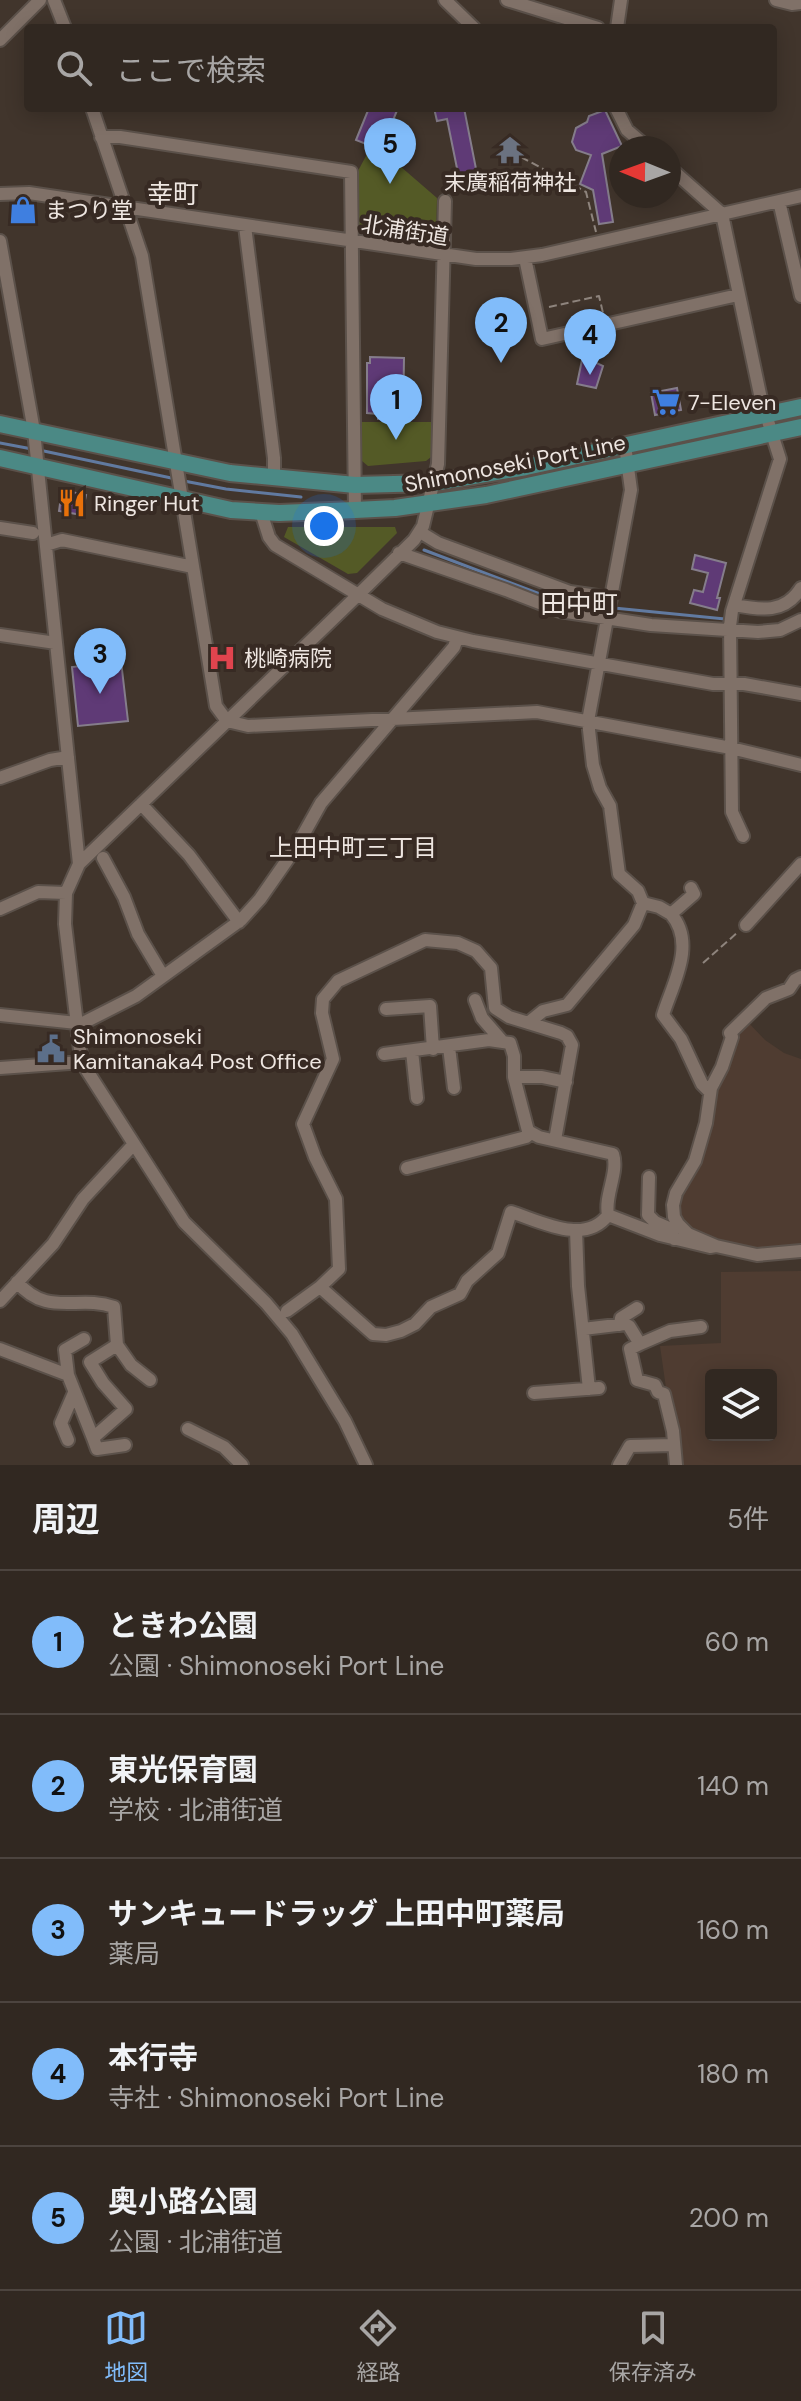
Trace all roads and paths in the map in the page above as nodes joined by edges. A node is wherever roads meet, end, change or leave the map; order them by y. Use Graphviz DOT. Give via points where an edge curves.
graph roads {
  1 [pos="40,0"];
  2 [pos="54,0"];
  3 [pos="445,0"];
  4 [pos="507,0"];
  5 [pos="621,0"];
  6 [pos="776,0"];
  7 [pos="801,3"];
  8 [pos="63,24"];
  9 [pos="470,24"];
  10 [pos="585,24"];
  11 [pos="618,24"];
  12 [pos="0,40"];
  13 [pos="93,112"];
  14 [pos="618,112"];
  15 [pos="634,136"];
  16 [pos="101,137"];
  17 [pos="521,157"];
  18 [pos="681,178"];
  19 [pos="0,194"];
  20 [pos="801,196"];
  21 [pos="445,201"];
  22 [pos="779,201"];
  23 [pos="125,208"];
  24 [pos="722,214"];
  25 [pos="245,226"];
  26 [pos="596,233"];
  27 [pos="0,241"];
  28 [pos="352,242"];
  29 [pos="444,256"];
  30 [pos="525,258"];
  31 [pos="738,295"];
  32 [pos="801,296"];
  33 [pos="536,310"];
  34 [pos="606,325"];
  35 [pos="801,407"];
  36 [pos="766,415"];
  37 [pos="0,424"];
  38 [pos="801,427"];
  39 [pos="772,433"];
  40 [pos="625,445"];
  41 [pos="36,449"];
  42 [pos="0,458"];
  43 [pos="629,464"];
  44 [pos="176,466"];
  45 [pos="274,479"];
  46 [pos="433,483"];
  47 [pos="355,485"];
  48 [pos="180,495"];
  49 [pos="430,504"];
  50 [pos="355,510"];
  51 [pos="261,512"];
  52 [pos="0,528"];
  53 [pos="420,532"];
  54 [pos="33,533"];
  55 [pos="46,545"];
  56 [pos="399,553"];
  57 [pos="193,567"];
  58 [pos="800,593"];
  59 [pos="359,594"];
  60 [pos="610,600"];
  61 [pos="733,608"];
  62 [pos="607,617"];
  63 [pos="801,620"];
  64 [pos="731,628"];
  65 [pos="0,635"];
  66 [pos="457,638"];
  67 [pos="56,643"];
  68 [pos="599,663"];
  69 [pos="732,683"];
  70 [pos="801,694"];
  71 [pos="393,719"];
  72 [pos="227,721"];
  73 [pos="588,721"];
  74 [pos="731,748"];
  75 [pos="68,757"];
  76 [pos="801,765"];
  77 [pos="0,778"];
  78 [pos="141,804"];
  79 [pos="743,836"];
  80 [pos="103,858"];
  81 [pos="79,864"];
  82 [pos="801,864"];
  83 [pos="691,888"];
  84 [pos="66,893"];
  85 [pos="643,903"];
  86 [pos="0,909"];
  87 [pos="671,914"];
  88 [pos="239,922"];
  89 [pos="746,925"];
  90 [pos="703,963"];
  91 [pos="163,976"];
  92 [pos="801,977"];
  93 [pos="475,1000"];
  94 [pos="386,1009"];
  95 [pos="0,1015"];
  96 [pos="528,1023"];
  97 [pos="77,1024"];
  98 [pos="501,1040"];
  99 [pos="449,1047"];
  100 [pos="433,1049"];
  101 [pos="412,1051"];
  102 [pos="384,1054"];
  103 [pos="83,1062"];
  104 [pos="0,1068"];
  105 [pos="514,1077"];
  106 [pos="566,1082"];
  107 [pos="454,1088"];
  108 [pos="710,1092"];
  109 [pos="417,1098"];
  110 [pos="531,1133"];
  111 [pos="555,1140"];
  112 [pos="134,1144"];
  113 [pos="407,1168"];
  114 [pos="649,1177"];
  115 [pos="608,1215"];
  116 [pos="576,1230"];
  117 [pos="674,1239"];
  118 [pos="716,1246"];
  119 [pos="801,1251"];
  120 [pos="17,1282"];
  121 [pos="320,1287"];
  122 [pos="0,1301"];
  123 [pos="637,1308"];
  124 [pos="287,1311"];
  125 [pos="620,1325"];
  126 [pos="701,1327"];
  127 [pos="583,1329"];
  128 [pos="84,1339"];
  129 [pos="640,1344"];
  130 [pos="117,1345"];
  131 [pos="0,1349"];
  132 [pos="68,1375"];
  133 [pos="150,1380"];
  134 [pos="74,1393"];
  135 [pos="534,1393"];
  136 [pos="188,1429"];
  137 [pos="93,1438"];
  138 [pos="68,1440"];
  139 [pos="125,1445"];
  140 [pos="674,1445"];
  141 [pos="242,1465"];
  142 [pos="366,1465"];
  143 [pos="619,1465"];
  144 [pos="676,1465"];
  1 -- 12 [label="street"];
  2 -- 8 [label="street"];
  3 -- 9 [label="street"];
  4 -- 10 [label="street"];
  5 -- 11 [label="street"];
  6 -- 7 [label="street"];
  13 -- 16 [label="street"];
  14 -- 15 [label="street"];
  16 -- 23 [label="street"];
  16 -- 28 [label="street" via="351,172"];
  17 -- 26 [label="path" via="586,192"];
  18 -- 24 [label="street"];
  19 -- 23 [label="street, 北浦街道" via="29,193"];
  20 -- 22 [label="street, 北浦街道"];
  21 -- 29 [label="street"];
  22 -- 24 [label="street, 北浦街道"];
  22 -- 32 [label="street"];
  23 -- 25 [label="street, 北浦街道"];
  23 -- 44 [label="street" via="142,256"];
  24 -- 30 [label="street, 北浦街道"];
  24 -- 31 [label="street"];
  25 -- 28 [label="street, 北浦街道"];
  25 -- 45 [label="street"];
  27 -- 41 [label="street"];
  28 -- 29 [label="street, 北浦街道"];
  28 -- 47 [label="street"];
  29 -- 30 [label="street, 北浦街道"];
  29 -- 46 [label="street" via="438,464"];
  30 -- 33 [label="street"];
  31 -- 34 [label="street"];
  31 -- 36 [label="street"];
  33 -- 34 [label="path" via="599,296"];
  33 -- 34 [label="street" via="542,339"];
  35 -- 36 [label="main road, Shimonoseki Port Line"];
  36 -- 39 [label="street"];
  36 -- 40 [label="main road, Shimonoseki Port Line"];
  37 -- 41 [label="main road, Shimonoseki Port Line"];
  38 -- 39 [label="main road, Shimonoseki Port Line"];
  39 -- 43 [label="main road, Shimonoseki Port Line"];
  39 -- 61 [label="street" via="780,459"];
  40 -- 43 [label="street"];
  40 -- 46 [label="main road, Shimonoseki Port Line"];
  41 -- 42 [label="main road, Shimonoseki Port Line"];
  41 -- 44 [label="main road, Shimonoseki Port Line"];
  41 -- 48 [label="main road, Shimonoseki Port Line"];
  41 -- 55 [label="street"];
  43 -- 49 [label="main road, Shimonoseki Port Line"];
  43 -- 60 [label="street" via="631,490"];
  44 -- 45 [label="main road, Shimonoseki Port Line"];
  44 -- 48 [label="street"];
  45 -- 47 [label="main road, Shimonoseki Port Line"];
  46 -- 47 [label="main road, Shimonoseki Port Line"];
  46 -- 49 [label="street"];
  47 -- 50 [label="street"];
  48 -- 51 [label="main road, Shimonoseki Port Line" via="231,510"];
  48 -- 57 [label="street"];
  49 -- 50 [label="main road, Shimonoseki Port Line"];
  49 -- 53 [label="street"];
  50 -- 51 [label="main road, Shimonoseki Port Line"];
  51 -- 59 [label="street" via="275,545"];
  52 -- 54 [label="street"];
  53 -- 56 [label="street"];
  53 -- 60 [label="street" via="570,592"];
  55 -- 57 [label="street" via="62,540"];
  55 -- 67 [label="street"];
  56 -- 59 [label="street"];
  56 -- 62 [label="street" via="560,611"];
  57 -- 72 [label="street" via="216,706"];
  58 -- 61 [label="street" via="780,608"];
  59 -- 66 [label="street" via="398,618"];
  59 -- 72 [label="street"];
  60 -- 62 [label="street"];
  61 -- 64 [label="street"];
  62 -- 64 [label="street"];
  62 -- 68 [label="street"];
  63 -- 64 [label="street" via="775,631"];
  64 -- 69 [label="street"];
  65 -- 67 [label="street"];
  66 -- 68 [label="street"];
  66 -- 71 [label="street"];
  67 -- 75 [label="street"];
  68 -- 69 [label="street"];
  68 -- 73 [label="street"];
  69 -- 70 [label="street"];
  69 -- 74 [label="street"];
  71 -- 72 [label="street" via="248,726"];
  71 -- 73 [label="street" via="526,712"];
  71 -- 88 [label="street" via="321,803 297,846"];
  72 -- 78 [label="street"];
  73 -- 74 [label="street"];
  73 -- 85 [label="street" via="593,765 610,806 619,874"];
  74 -- 76 [label="street"];
  74 -- 79 [label="street" via="732,812"];
  75 -- 77 [label="street"];
  75 -- 81 [label="street"];
  78 -- 81 [label="street"];
  78 -- 88 [label="street" via="189,855"];
  80 -- 91 [label="street"];
  81 -- 84 [label="street"];
  82 -- 89 [label="street"];
  83 -- 87 [label="street" via="694,894"];
  84 -- 86 [label="street" via="38,892"];
  84 -- 97 [label="street"];
  85 -- 87 [label="street"];
  85 -- 96 [label="street" via="634,925 567,1005 543,1011"];
  87 -- 108 [label="street" via="682,935 681,957 663,1015"];
  88 -- 91 [label="street"];
  89 -- 90 [label="path"];
  91 -- 97 [label="street" via="118,1007"];
  92 -- 108 [label="street" via="789,989 766,998 730,1033"];
  93 -- 98 [label="street"];
  94 -- 100 [label="street" via="430,1006"];
  95 -- 97 [label="street"];
  96 -- 106 [label="street" via="567,1036 572,1045"];
  96 -- 121 [label="street" via="495,1008 486,959 458,943 435,939 338,981 323,999 333,1059 303,1124 336,1199 339,1269"];
  97 -- 103 [label="street"];
  98 -- 99 [label="street"];
  98 -- 105 [label="street" via="513,1049"];
  99 -- 100 [label="street"];
  99 -- 107 [label="street"];
  100 -- 101 [label="street"];
  101 -- 102 [label="street"];
  101 -- 109 [label="street"];
  103 -- 104 [label="street"];
  103 -- 112 [label="street"];
  105 -- 106 [label="street"];
  105 -- 110 [label="street"];
  106 -- 111 [label="street"];
  108 -- 118 [label="street" via="695,1161 676,1193 673,1211 688,1234"];
  110 -- 111 [label="street"];
  110 -- 113 [label="street"];
  111 -- 115 [label="street" via="613,1154"];
  112 -- 120 [label="street"];
  112 -- 142 [label="street" via="184,1222 292,1334"];
  114 -- 117 [label="street" via="648,1215 671,1229"];
  115 -- 116 [label="street" via="599,1225"];
  115 -- 117 [label="street"];
  116 -- 121 [label="street" via="511,1212 498,1253 460,1294 396,1333 373,1334"];
  116 -- 127 [label="street"];
  117 -- 118 [label="street"];
  118 -- 119 [label="street" via="766,1256"];
  120 -- 122 [label="street"];
  120 -- 130 [label="street" via="47,1303 112,1305"];
  121 -- 124 [label="street"];
  123 -- 125 [label="street" via="621,1318"];
  125 -- 127 [label="street"];
  125 -- 129 [label="street" via="629,1326"];
  126 -- 129 [label="street" via="670,1331"];
  127 -- 135 [label="street" via="594,1388"];
  128 -- 132 [label="street" via="65,1350"];
  129 -- 140 [label="street" via="630,1349 634,1376 664,1394"];
  130 -- 133 [label="street"];
  130 -- 137 [label="street" via="90,1362 126,1409"];
  131 -- 132 [label="street"];
  132 -- 134 [label="street"];
  134 -- 137 [label="street"];
  134 -- 138 [label="street" via="61,1423"];
  136 -- 141 [label="street" via="224,1447"];
  137 -- 139 [label="street" via="97,1449"];
  140 -- 143 [label="street" via="630,1446"];
  140 -- 144 [label="street"];
}
